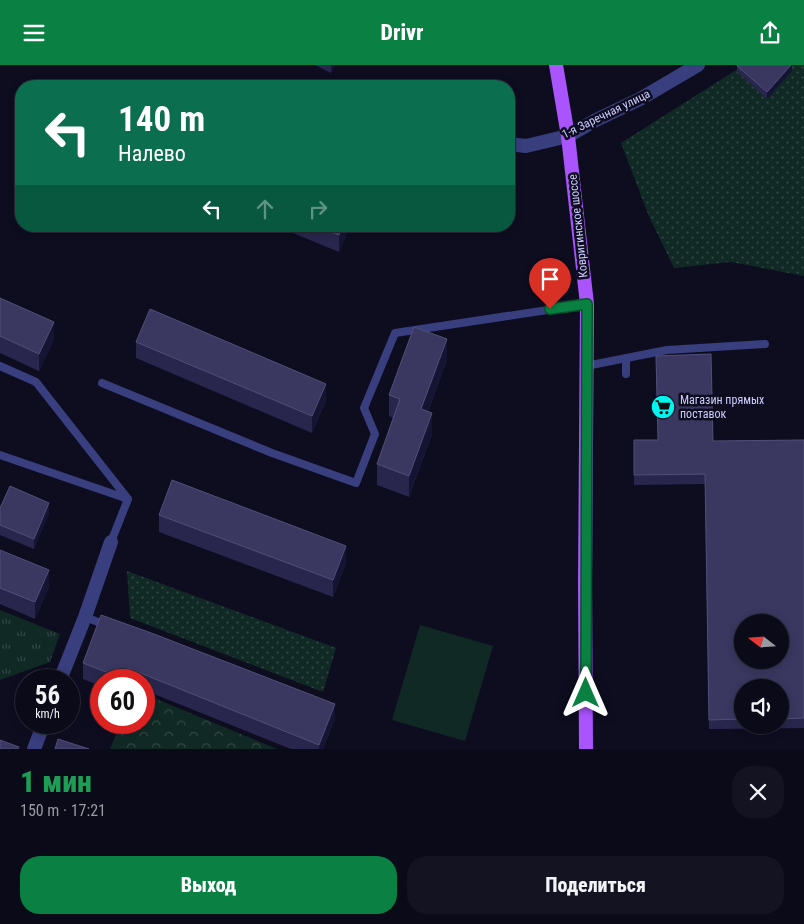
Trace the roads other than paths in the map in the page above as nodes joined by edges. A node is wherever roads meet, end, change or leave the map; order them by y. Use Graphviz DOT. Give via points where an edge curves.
graph roads {
  1 [pos="556,65"];
  2 [pos="698,65"];
  3 [pos="568,136"];
  4 [pos="515,145"];
  5 [pos="587,304"];
  6 [pos="765,344"];
  7 [pos="626,358"];
  8 [pos="0,366"];
  9 [pos="586,366"];
  10 [pos="626,374"];
  11 [pos="102,383"];
  12 [pos="0,455"];
  13 [pos="128,499"];
  14 [pos="111,543"];
  15 [pos="85,617"];
  16 [pos="112,627"];
  17 [pos="64,669"];
  18 [pos="40,734"];
  19 [pos="34,749"];
  20 [pos="586,749"];
  1 -- 3 [label="main road, Ковригинское шоссе"];
  2 -- 3 [label="street, 1-я Заречная улица"];
  3 -- 4 [label="street, 1-я Заречная улица" via="526,146"];
  3 -- 5 [label="main road, Ковригинское шоссе"];
  5 -- 9 [label="main road, Ковригинское шоссе"];
  5 -- 11 [label="lane" via="395,333 364,409 375,434 356,483 272,453"];
  6 -- 7 [label="lane" via="667,350"];
  7 -- 9 [label="lane"];
  7 -- 10 [label="lane"];
  8 -- 13 [label="lane" via="36,382"];
  9 -- 20 [label="main road, Ковригинское шоссе"];
  12 -- 13 [label="lane"];
  13 -- 14 [label="lane"];
  14 -- 15 [label="street"];
  15 -- 16 [label="lane"];
  15 -- 17 [label="street"];
  18 -- 19 [label="street"];
}
